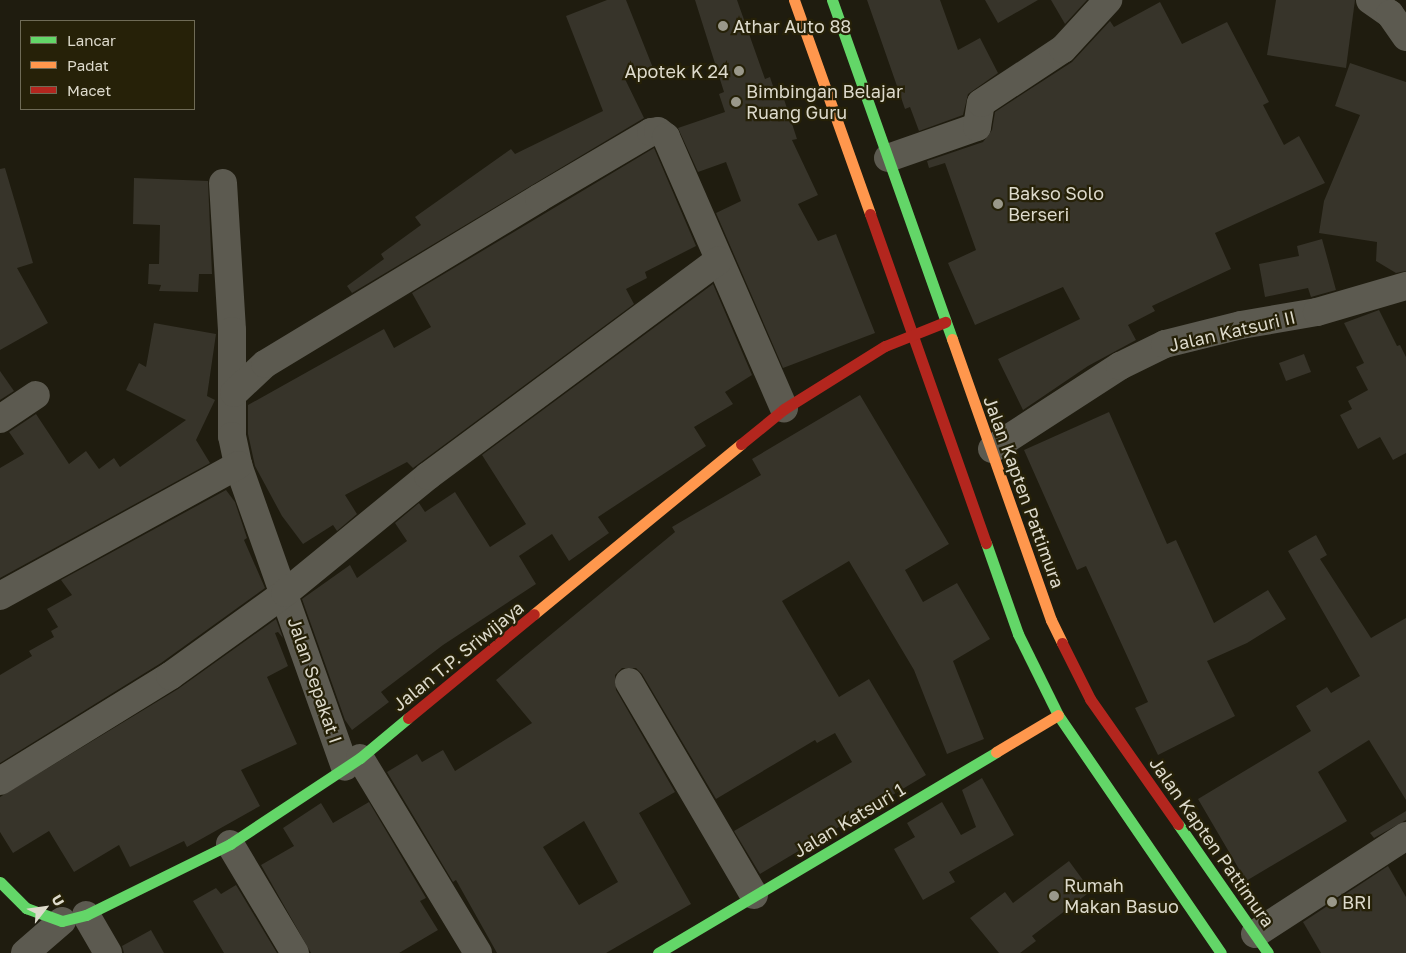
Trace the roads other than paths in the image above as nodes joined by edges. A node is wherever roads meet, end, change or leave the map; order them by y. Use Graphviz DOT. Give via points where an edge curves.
graph roads {
  1 [pos="794,0"];
  2 [pos="832,0"];
  3 [pos="1108,0"];
  4 [pos="1370,0"];
  5 [pos="1406,37"];
  6 [pos="888,158"];
  7 [pos="223,183"];
  8 [pos="719,260"];
  9 [pos="1406,286"];
  10 [pos="945,322"];
  11 [pos="910,334"];
  12 [pos="234,393"];
  13 [pos="36,395"];
  14 [pos="784,409"];
  15 [pos="0,419"];
  16 [pos="992,449"];
  17 [pos="238,465"];
  18 [pos="285,593"];
  19 [pos="0,596"];
  20 [pos="629,682"];
  21 [pos="1058,715"];
  22 [pos="352,762"];
  23 [pos="0,781"];
  24 [pos="1406,836"];
  25 [pos="230,844"];
  26 [pos="0,882"];
  27 [pos="754,896"];
  28 [pos="74,918"];
  29 [pos="1261,943"];
  30 [pos="25,953"];
  31 [pos="108,953"];
  32 [pos="295,953"];
  33 [pos="478,953"];
  34 [pos="658,953"];
  35 [pos="1221,953"];
  1 -- 11 [label="main road"];
  2 -- 6 [label="main road, Jalan Kapten Pattimura"];
  3 -- 6 [label="street" via="1063,49 981,103 977,126"];
  4 -- 5 [label="street" via="1390,14"];
  6 -- 10 [label="main road, Jalan Kapten Pattimura"];
  7 -- 12 [label="street, Jalan Sepakat I"];
  8 -- 12 [label="street" via="666,137 658,131 651,132 266,364"];
  8 -- 14 [label="street"];
  8 -- 18 [label="street" via="428,476"];
  9 -- 16 [label="street, Jalan Katsuri II" via="1317,312 1241,325 1165,344 1120,366"];
  10 -- 11 [label="main road, Jalan T.P. Sriwijaya"];
  10 -- 16 [label="main road, Jalan Kapten Pattimura"];
  11 -- 14 [label="main road, Jalan T.P. Sriwijaya" via="884,346"];
  11 -- 21 [label="main road" via="1018,634"];
  12 -- 17 [label="street, Jalan Sepakat I" via="230,409"];
  13 -- 15 [label="street"];
  14 -- 22 [label="main road, Jalan T.P. Sriwijaya"];
  16 -- 29 [label="main road, Jalan Kapten Pattimura" via="1051,620 1090,699"];
  17 -- 18 [label="street, Jalan Sepakat I"];
  17 -- 19 [label="street"];
  18 -- 22 [label="street, Jalan Sepakat I"];
  18 -- 23 [label="street" via="170,676"];
  20 -- 27 [label="street"];
  21 -- 27 [label="main road, Jalan Katsuri 1"];
  21 -- 35 [label="main road"];
  22 -- 25 [label="main road, Jalan T.P. Sriwijaya"];
  22 -- 33 [label="street, Jalan Sepakat I"];
  24 -- 29 [label="street"];
  25 -- 28 [label="main road, Jalan T.P. Sriwijaya"];
  25 -- 32 [label="street"];
  26 -- 28 [label="main road" via="26,908"];
  27 -- 34 [label="main road, Jalan Katsuri 1"];
  28 -- 30 [label="street"];
  28 -- 31 [label="street"];
}
